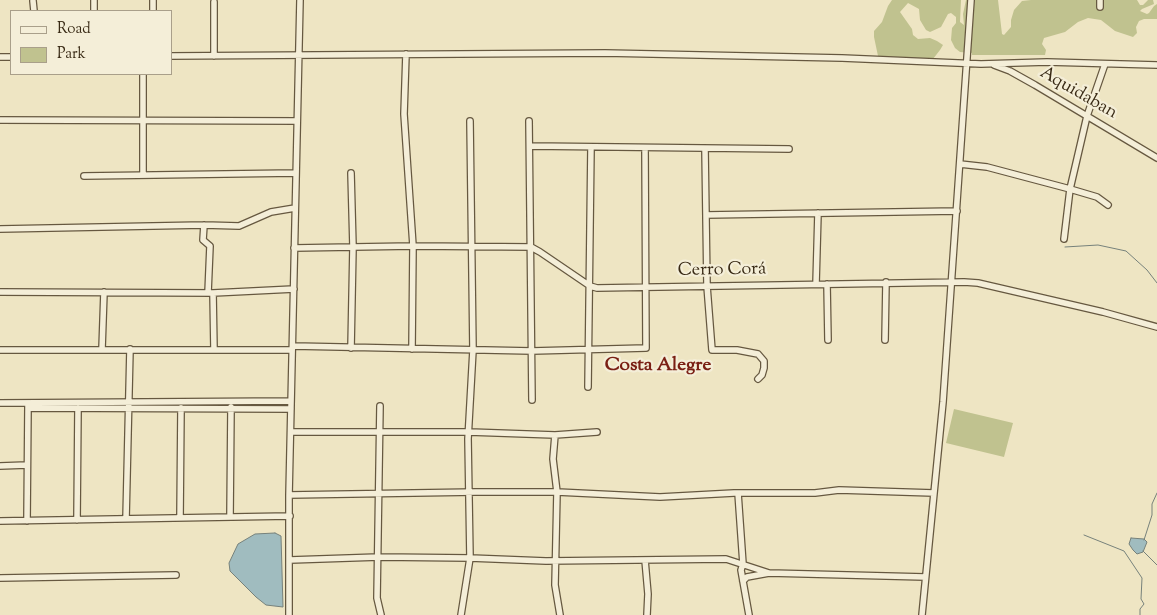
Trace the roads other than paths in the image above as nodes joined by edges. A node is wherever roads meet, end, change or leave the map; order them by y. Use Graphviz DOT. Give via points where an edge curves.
graph roads {
  1 [pos="300,0"];
  2 [pos="971,0"];
  3 [pos="33,1"];
  4 [pos="214,2"];
  5 [pos="34,10"];
  6 [pos="406,54"];
  7 [pos="300,55"];
  8 [pos="172,56"];
  9 [pos="214,56"];
  10 [pos="967,64"];
  11 [pos="981,64"];
  12 [pos="1105,64"];
  13 [pos="1157,65"];
  14 [pos="143,75"];
  15 [pos="1087,116"];
  16 [pos="0,120"];
  17 [pos="143,121"];
  18 [pos="297,121"];
  19 [pos="470,121"];
  20 [pos="530,121"];
  21 [pos="530,146"];
  22 [pos="591,147"];
  23 [pos="645,148"];
  24 [pos="705,149"];
  25 [pos="789,149"];
  26 [pos="1157,158"];
  27 [pos="960,164"];
  28 [pos="296,173"];
  29 [pos="351,173"];
  30 [pos="143,175"];
  31 [pos="84,176"];
  32 [pos="1070,189"];
  33 [pos="1108,205"];
  34 [pos="295,208"];
  35 [pos="957,211"];
  36 [pos="818,213"];
  37 [pos="706,215"];
  38 [pos="204,224"];
  39 [pos="0,229"];
  40 [pos="1064,239"];
  41 [pos="413,246"];
  42 [pos="472,246"];
  43 [pos="353,247"];
  44 [pos="531,247"];
  45 [pos="294,248"];
  46 [pos="952,281"];
  47 [pos="886,282"];
  48 [pos="816,284"];
  49 [pos="827,284"];
  50 [pos="590,286"];
  51 [pos="707,286"];
  52 [pos="647,287"];
  53 [pos="294,289"];
  54 [pos="0,292"];
  55 [pos="104,292"];
  56 [pos="210,293"];
  57 [pos="1157,327"];
  58 [pos="828,340"];
  59 [pos="885,340"];
  60 [pos="292,348"];
  61 [pos="351,348"];
  62 [pos="588,348"];
  63 [pos="102,349"];
  64 [pos="130,349"];
  65 [pos="412,349"];
  66 [pos="0,350"];
  67 [pos="214,350"];
  68 [pos="473,350"];
  69 [pos="532,352"];
  70 [pos="758,379"];
  71 [pos="588,387"];
  72 [pos="532,400"];
  73 [pos="291,401"];
  74 [pos="0,403"];
  75 [pos="28,405"];
  76 [pos="129,405"];
  77 [pos="231,405"];
  78 [pos="380,406"];
  79 [pos="78,408"];
  80 [pos="181,408"];
  81 [pos="291,409"];
  82 [pos="291,432"];
  83 [pos="380,432"];
  84 [pos="469,432"];
  85 [pos="597,432"];
  86 [pos="555,435"];
  87 [pos="27,465"];
  88 [pos="0,466"];
  89 [pos="469,492"];
  90 [pos="557,492"];
  91 [pos="379,493"];
  92 [pos="738,493"];
  93 [pos="934,493"];
  94 [pos="289,495"];
  95 [pos="290,516"];
  96 [pos="230,517"];
  97 [pos="180,518"];
  98 [pos="126,519"];
  99 [pos="77,520"];
  100 [pos="0,521"];
  101 [pos="27,521"];
  102 [pos="378,557"];
  103 [pos="470,558"];
  104 [pos="290,560"];
  105 [pos="645,560"];
  106 [pos="556,561"];
  107 [pos="743,564"];
  108 [pos="769,573"];
  109 [pos="176,575"];
  110 [pos="925,577"];
  111 [pos="0,578"];
  112 [pos="743,581"];
  113 [pos="289,615"];
  114 [pos="380,615"];
  115 [pos="462,615"];
  116 [pos="560,615"];
  117 [pos="647,615"];
  118 [pos="749,615"];
  119 [pos="922,615"];
  1 -- 7 [label="street"];
  2 -- 10 [label="street"];
  3 -- 5 [label="street"];
  4 -- 9 [label="street"];
  6 -- 7 [label="street"];
  6 -- 10 [label="street" via="842,58"];
  6 -- 41 [label="street" via="404,114"];
  7 -- 9 [label="street"];
  7 -- 18 [label="street"];
  8 -- 9 [label="street"];
  10 -- 11 [label="street"];
  10 -- 27 [label="street"];
  11 -- 12 [label="street"];
  11 -- 15 [label="street, Aquidaban" via="1010,71"];
  12 -- 13 [label="street"];
  12 -- 15 [label="street"];
  14 -- 17 [label="street"];
  15 -- 26 [label="street, Aquidaban"];
  15 -- 32 [label="street"];
  16 -- 17 [label="street"];
  17 -- 18 [label="street"];
  17 -- 30 [label="street"];
  18 -- 28 [label="street"];
  19 -- 42 [label="street"];
  20 -- 21 [label="street"];
  21 -- 22 [label="street"];
  21 -- 44 [label="street"];
  22 -- 23 [label="street"];
  22 -- 50 [label="street"];
  23 -- 24 [label="street"];
  23 -- 52 [label="street"];
  24 -- 25 [label="street"];
  24 -- 37 [label="street"];
  27 -- 32 [label="street" via="987,167"];
  27 -- 35 [label="street"];
  28 -- 30 [label="street"];
  28 -- 34 [label="street"];
  29 -- 43 [label="street"];
  30 -- 31 [label="street"];
  32 -- 33 [label="street" via="1097,197"];
  32 -- 40 [label="street"];
  34 -- 38 [label="street" via="271,212 239,226"];
  34 -- 45 [label="street"];
  35 -- 36 [label="street"];
  35 -- 46 [label="street"];
  36 -- 37 [label="street"];
  36 -- 48 [label="street"];
  37 -- 51 [label="street"];
  38 -- 39 [label="street"];
  38 -- 56 [label="street" via="203,240 210,246"];
  41 -- 42 [label="street"];
  41 -- 43 [label="street"];
  41 -- 65 [label="street"];
  42 -- 44 [label="street"];
  42 -- 68 [label="street"];
  43 -- 45 [label="street"];
  43 -- 61 [label="street"];
  44 -- 50 [label="street"];
  44 -- 69 [label="street"];
  45 -- 53 [label="street"];
  46 -- 47 [label="street, Cerro Corá"];
  46 -- 57 [label="street, Cerro Corá" via="978,283"];
  46 -- 93 [label="street"];
  47 -- 49 [label="street, Cerro Corá"];
  47 -- 59 [label="street"];
  48 -- 49 [label="street, Cerro Corá"];
  48 -- 51 [label="street, Cerro Corá"];
  49 -- 58 [label="street"];
  50 -- 52 [label="street, Cerro Corá"];
  50 -- 62 [label="street"];
  51 -- 52 [label="street, Cerro Corá"];
  51 -- 70 [label="street" via="712,350 758,354 764,361 762,375"];
  52 -- 62 [label="street" via="646,348"];
  53 -- 56 [label="street"];
  53 -- 60 [label="street"];
  54 -- 55 [label="street"];
  55 -- 56 [label="street"];
  55 -- 63 [label="street"];
  56 -- 67 [label="street"];
  60 -- 61 [label="street"];
  60 -- 67 [label="street"];
  60 -- 73 [label="street"];
  61 -- 65 [label="street"];
  62 -- 69 [label="street"];
  62 -- 71 [label="street"];
  63 -- 64 [label="street"];
  63 -- 66 [label="street"];
  64 -- 67 [label="street"];
  64 -- 76 [label="street"];
  65 -- 68 [label="street"];
  68 -- 69 [label="street"];
  68 -- 84 [label="street"];
  69 -- 72 [label="street"];
  73 -- 77 [label="street"];
  73 -- 81 [label="street"];
  74 -- 75 [label="street"];
  75 -- 76 [label="street"];
  75 -- 79 [label="street"];
  75 -- 87 [label="street"];
  76 -- 77 [label="street"];
  76 -- 79 [label="street"];
  76 -- 80 [label="street"];
  76 -- 98 [label="street"];
  77 -- 80 [label="street"];
  77 -- 81 [label="street"];
  77 -- 96 [label="street"];
  78 -- 83 [label="street"];
  79 -- 99 [label="street"];
  80 -- 97 [label="street"];
  81 -- 82 [label="street"];
  82 -- 83 [label="street"];
  82 -- 94 [label="street"];
  83 -- 84 [label="street"];
  83 -- 91 [label="street"];
  84 -- 86 [label="street"];
  84 -- 89 [label="street"];
  85 -- 86 [label="street"];
  86 -- 90 [label="street" via="553,459"];
  87 -- 88 [label="street"];
  87 -- 101 [label="street"];
  89 -- 90 [label="street"];
  89 -- 91 [label="street"];
  89 -- 103 [label="street"];
  90 -- 92 [label="street" via="660,497"];
  90 -- 106 [label="street"];
  91 -- 94 [label="street"];
  91 -- 102 [label="street"];
  92 -- 93 [label="street" via="838,490"];
  92 -- 107 [label="street"];
  93 -- 110 [label="street"];
  94 -- 95 [label="street"];
  95 -- 96 [label="street"];
  95 -- 104 [label="street"];
  96 -- 97 [label="street"];
  97 -- 98 [label="street"];
  98 -- 99 [label="street"];
  99 -- 101 [label="street"];
  100 -- 101 [label="street"];
  102 -- 103 [label="street"];
  102 -- 104 [label="street"];
  102 -- 114 [label="street"];
  103 -- 106 [label="street"];
  103 -- 115 [label="street"];
  104 -- 113 [label="street"];
  105 -- 106 [label="street"];
  105 -- 107 [label="street" via="726,559"];
  105 -- 117 [label="street"];
  106 -- 116 [label="street" via="555,592"];
  107 -- 108 [label="street"];
  107 -- 112 [label="street"];
  108 -- 110 [label="street"];
  108 -- 112 [label="street" via="747,577"];
  109 -- 111 [label="street"];
  110 -- 119 [label="street"];
  112 -- 118 [label="street"];
}
